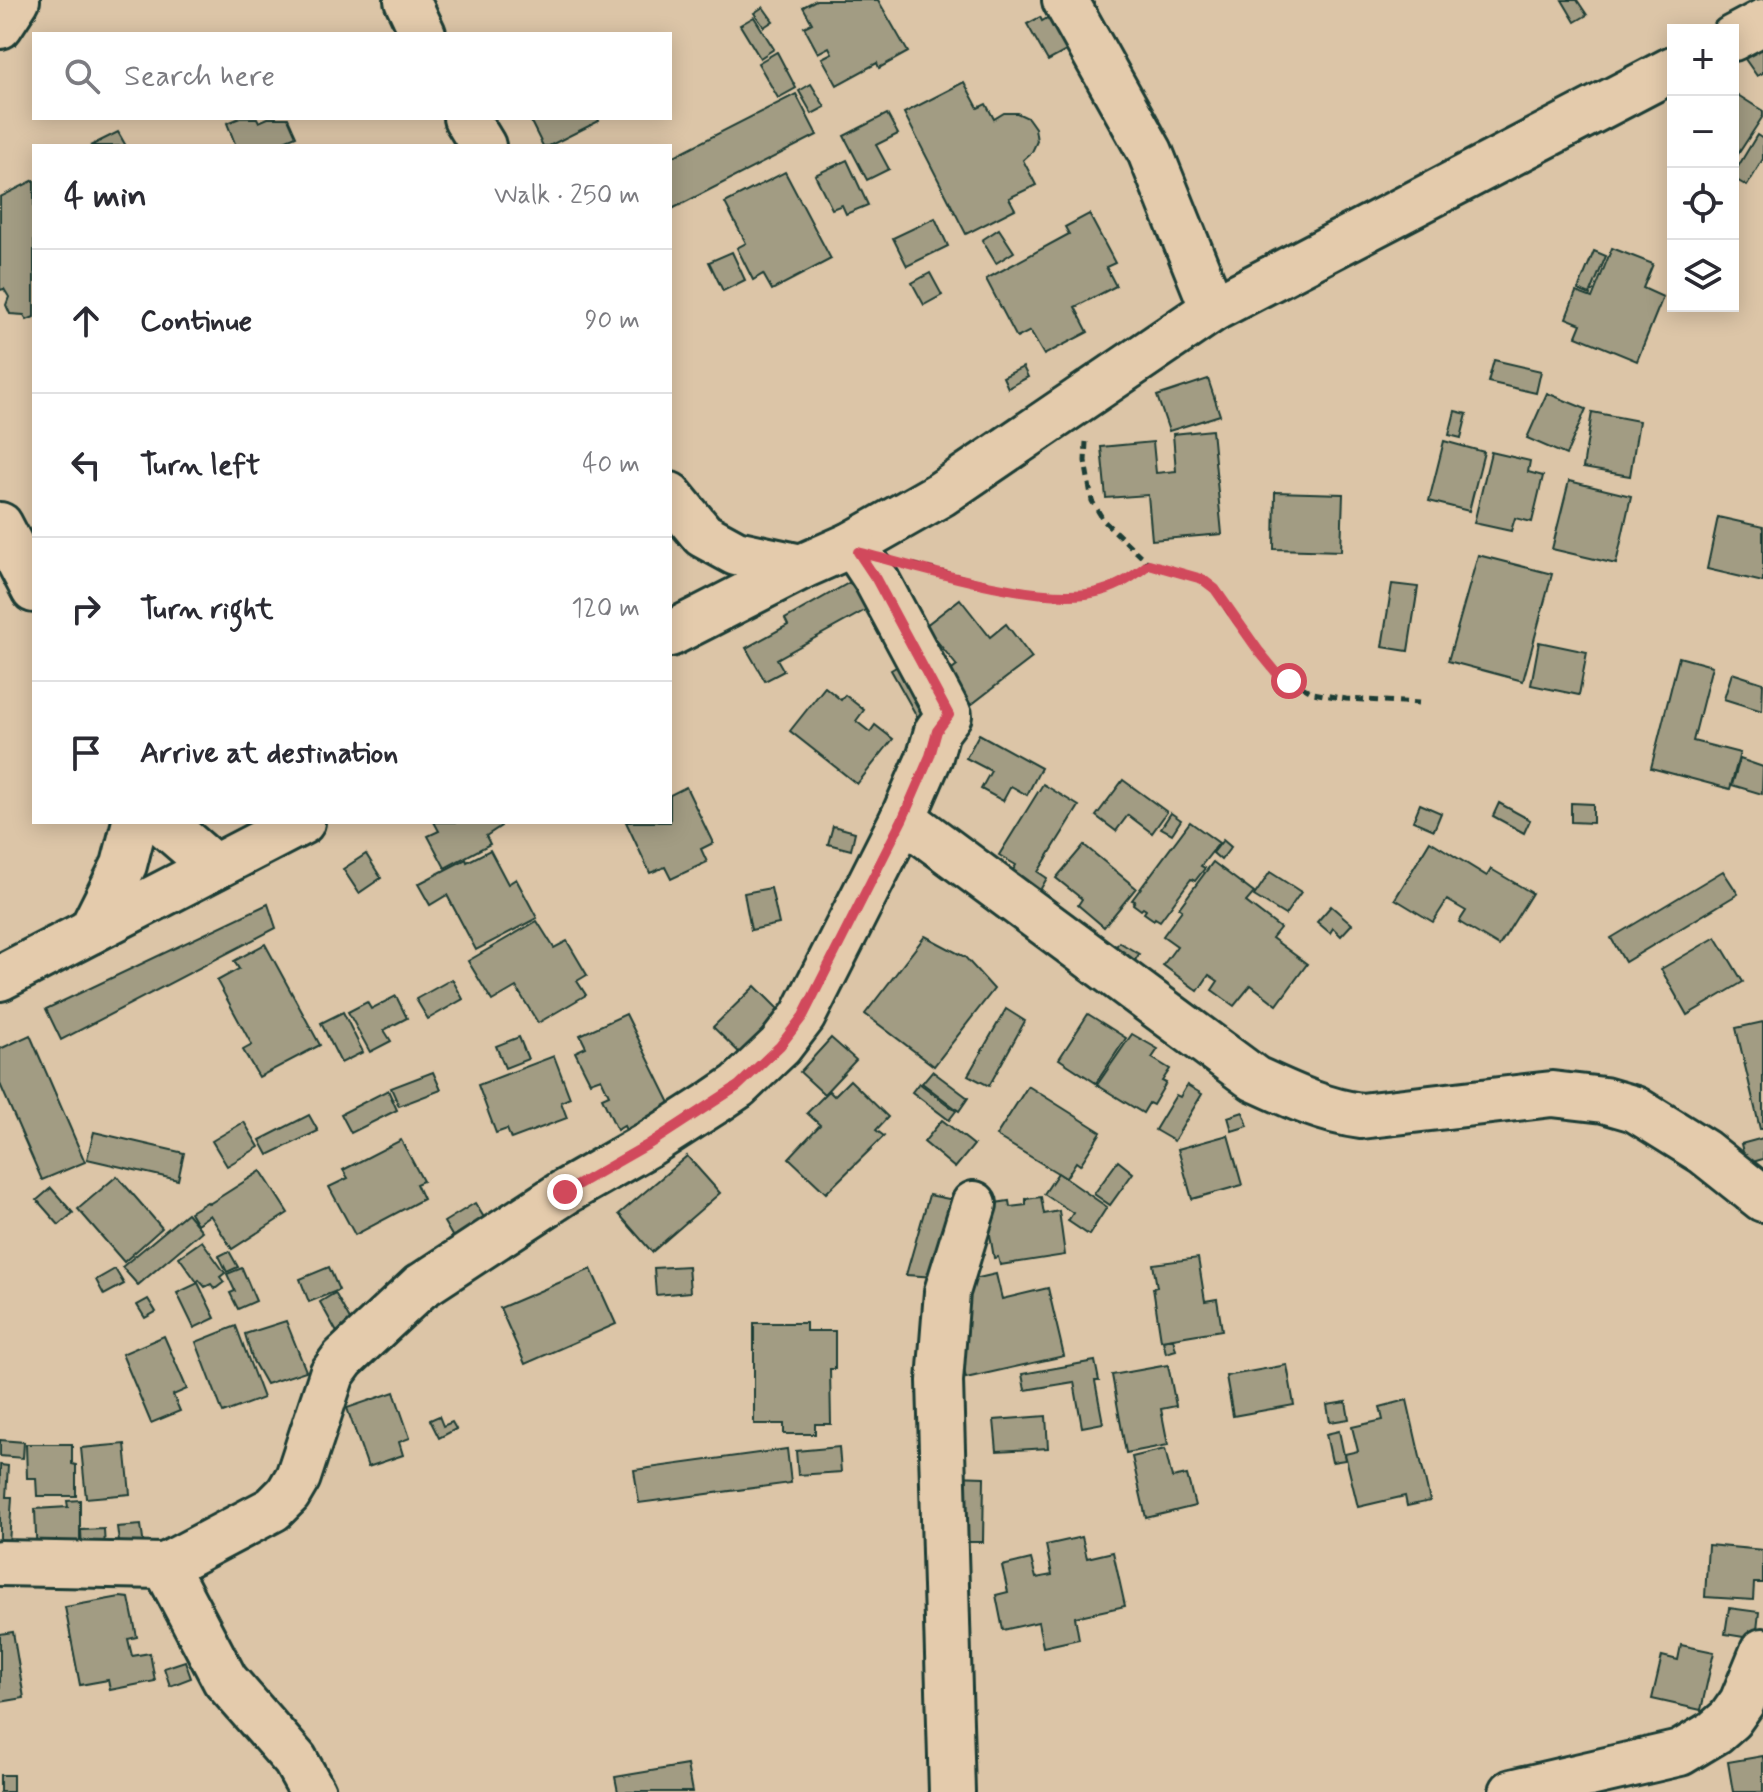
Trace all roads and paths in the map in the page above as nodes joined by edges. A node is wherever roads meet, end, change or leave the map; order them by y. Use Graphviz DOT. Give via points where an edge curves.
graph roads {
  1 [pos="17,0"];
  2 [pos="407,0"];
  3 [pos="1065,0"];
  4 [pos="1763,22"];
  5 [pos="0,26"];
  6 [pos="422,32"];
  7 [pos="1739,35"];
  8 [pos="1667,72"];
  9 [pos="467,120"];
  10 [pos="482,144"];
  11 [pos="1213,309"];
  12 [pos="1089,393"];
  13 [pos="672,497"];
  14 [pos="0,525"];
  15 [pos="856,548"];
  16 [pos="1149,564"];
  17 [pos="801,567"];
  18 [pos="32,586"];
  19 [pos="672,633"];
  20 [pos="1419,703"];
  21 [pos="903,818"];
  22 [pos="134,824"];
  23 [pos="164,824"];
  24 [pos="298,824"];
  25 [pos="214,867"];
  26 [pos="91,931"];
  27 [pos="0,978"];
  28 [pos="1763,1199"];
  29 [pos="974,1204"];
  30 [pos="0,1563"];
  31 [pos="165,1566"];
  32 [pos="1763,1651"];
  33 [pos="313,1792"];
  34 [pos="952,1792"];
  35 [pos="1512,1792"];
  1 -- 5 [label="street"];
  2 -- 6 [label="street"];
  3 -- 11 [label="street" via="1150,152"];
  4 -- 7 [label="street"];
  8 -- 11 [label="street"];
  9 -- 10 [label="street"];
  11 -- 12 [label="street"];
  12 -- 15 [label="street"];
  12 -- 16 [label="path" via="1085,461 1092,501 1104,521"];
  13 -- 17 [label="street" via="703,535 736,553"];
  14 -- 18 [label="street"];
  15 -- 16 [label="path" via="988,584 1076,596 1102,591"];
  15 -- 17 [label="street"];
  15 -- 21 [label="street" via="949,715 937,731"];
  16 -- 20 [label="path" via="1202,579 1215,589 1267,661 1289,681 1313,693 1346,699"];
  17 -- 19 [label="street"];
  21 -- 28 [label="street" via="1255,1079 1279,1090 1332,1113 1361,1116 1552,1094 1604,1100 1635,1109 1704,1152"];
  21 -- 31 [label="street" via="803,1016 780,1046 727,1093 420,1287 332,1374 288,1494 273,1509"];
  22 -- 26 [label="street" via="124,865"];
  23 -- 25 [label="street"];
  24 -- 25 [label="street"];
  25 -- 26 [label="street"];
  26 -- 27 [label="street"];
  29 -- 34 [label="street" via="947,1292 940,1381"];
  30 -- 31 [label="street"];
  31 -- 33 [label="street" via="225,1680 295,1760"];
  32 -- 35 [label="street" via="1730,1719 1680,1753"];
}
